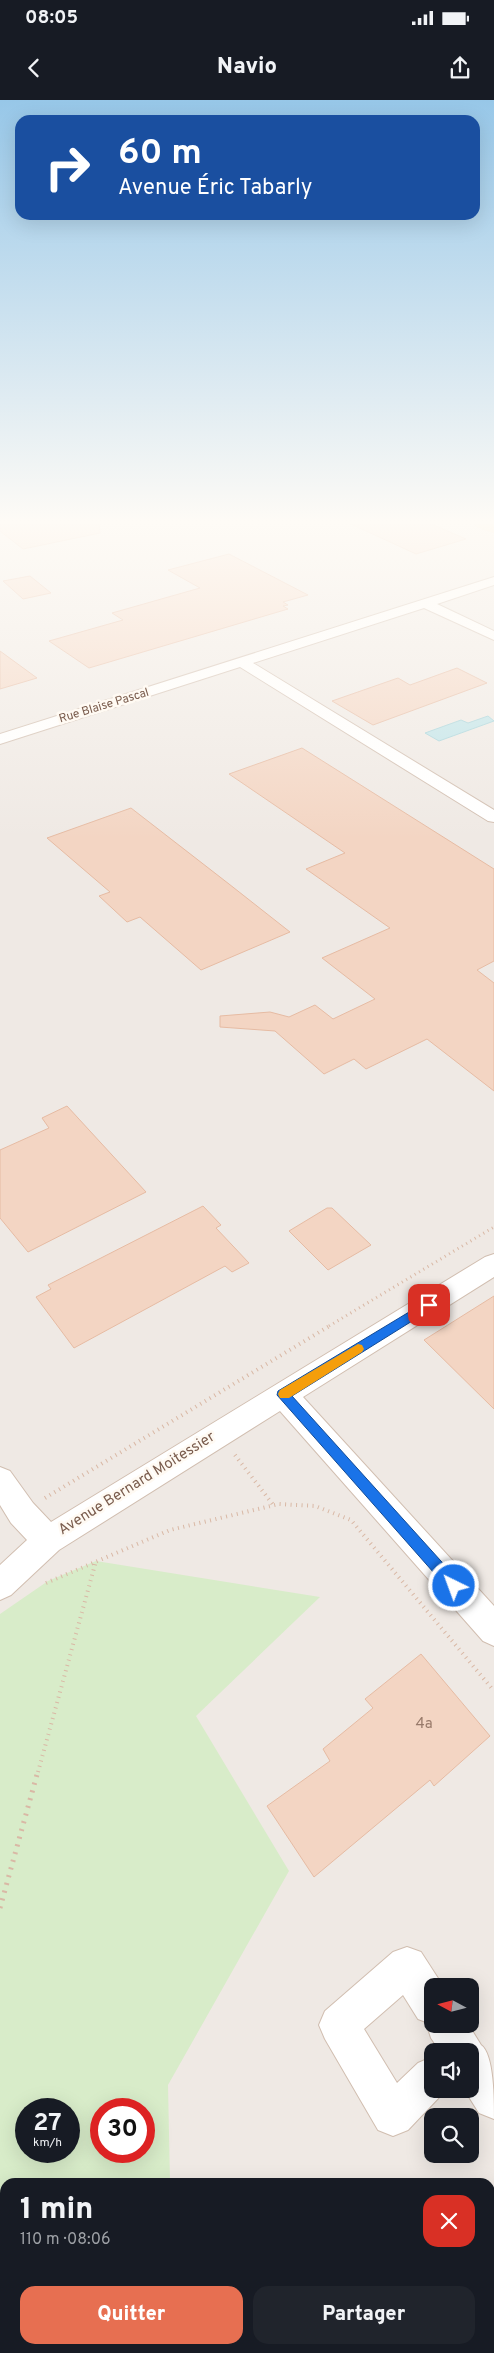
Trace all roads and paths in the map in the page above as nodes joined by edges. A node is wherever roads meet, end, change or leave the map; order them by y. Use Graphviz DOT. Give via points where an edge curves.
graph roads {
  1 [pos="346,629"];
  2 [pos="480,629"];
  3 [pos="494,636"];
  4 [pos="243,663"];
  5 [pos="0,739"];
  6 [pos="494,817"];
  7 [pos="494,1227"];
  8 [pos="494,1264"];
  9 [pos="283,1395"];
  10 [pos="0,1480"];
  11 [pos="22,1512"];
  12 [pos="48,1540"];
  13 [pos="96,1561"];
  14 [pos="0,1585"];
  15 [pos="40,1587"];
  16 [pos="494,1630"];
  17 [pos="494,1691"];
  18 [pos="0,1908"];
  19 [pos="424,1993"];
  20 [pos="479,2076"];
  21 [pos="424,2085"];
  22 [pos="494,2098"];
  1 -- 4 [label="street, Rue Blaise Pascal"];
  2 -- 3 [label="street"];
  4 -- 5 [label="street, Rue Blaise Pascal"];
  4 -- 6 [label="street"];
  7 -- 11 [label="path"];
  8 -- 9 [label="street, Avenue Bernard Moitessier"];
  9 -- 12 [label="street, Avenue Bernard Moitessier"];
  9 -- 16 [label="street"];
  10 -- 11 [label="street"];
  11 -- 12 [label="street"];
  12 -- 14 [label="street, Avenue Bernard Moitessier"];
  13 -- 15 [label="path"];
  13 -- 17 [label="path" via="170,1530 279,1504 316,1506 351,1520"];
  13 -- 18 [label="path"];
  19 -- 21 [label="street" via="407,1966 339,2025 393,2115"];
  20 -- 22 [label="street"];
}
